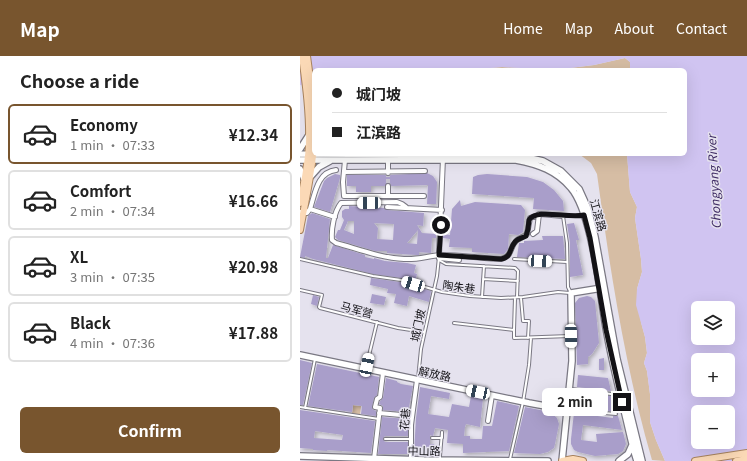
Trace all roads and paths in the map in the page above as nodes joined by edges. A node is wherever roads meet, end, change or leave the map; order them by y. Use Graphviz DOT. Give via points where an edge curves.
graph roads {
  1 [pos="302,56"];
  2 [pos="307,56"];
  3 [pos="312,135"];
  4 [pos="300,150"];
  5 [pos="300,154"];
  6 [pos="320,156"];
  7 [pos="391,156"];
  8 [pos="492,156"];
  9 [pos="522,156"];
  10 [pos="310,157"];
  11 [pos="443,158"];
  12 [pos="300,160"];
  13 [pos="331,160"];
  14 [pos="345,160"];
  15 [pos="388,160"];
  16 [pos="300,169"];
  17 [pos="336,170"];
  18 [pos="425,171"];
  19 [pos="344,172"];
  20 [pos="388,173"];
  21 [pos="307,179"];
  22 [pos="388,186"];
  23 [pos="388,196"];
  24 [pos="424,196"];
  25 [pos="300,203"];
  26 [pos="387,207"];
  27 [pos="406,207"];
  28 [pos="310,209"];
  29 [pos="442,210"];
  30 [pos="302,212"];
  31 [pos="539,214"];
  32 [pos="587,214"];
  33 [pos="563,216"];
  34 [pos="335,217"];
  35 [pos="300,230"];
  36 [pos="532,234"];
  37 [pos="439,258"];
  38 [pos="300,259"];
  39 [pos="514,259"];
  40 [pos="459,260"];
  41 [pos="567,262"];
  42 [pos="484,266"];
  43 [pos="483,279"];
  44 [pos="518,280"];
  45 [pos="602,288"];
  46 [pos="300,290"];
  47 [pos="434,290"];
  48 [pos="571,293"];
  49 [pos="482,297"];
  50 [pos="516,297"];
  51 [pos="522,297"];
  52 [pos="377,322"];
  53 [pos="454,323"];
  54 [pos="514,330"];
  55 [pos="424,332"];
  56 [pos="571,336"];
  57 [pos="529,338"];
  58 [pos="300,356"];
  59 [pos="315,359"];
  60 [pos="366,369"];
  61 [pos="383,373"];
  62 [pos="417,380"];
  63 [pos="569,389"];
  64 [pos="611,394"];
  65 [pos="492,395"];
  66 [pos="523,402"];
  67 [pos="300,407"];
  68 [pos="304,408"];
  69 [pos="567,410"];
  70 [pos="379,413"];
  71 [pos="616,414"];
  72 [pos="412,416"];
  73 [pos="379,419"];
  74 [pos="488,420"];
  75 [pos="442,432"];
  76 [pos="432,438"];
  77 [pos="442,438"];
  78 [pos="385,439"];
  79 [pos="411,439"];
  80 [pos="632,442"];
  81 [pos="747,453"];
  82 [pos="300,456"];
  83 [pos="328,459"];
  84 [pos="374,459"];
  85 [pos="747,459"];
  86 [pos="412,460"];
  87 [pos="440,460"];
  88 [pos="510,460"];
  89 [pos="463,461"];
  90 [pos="548,461"];
  91 [pos="556,461"];
  92 [pos="562,461"];
  93 [pos="583,461"];
  94 [pos="619,461"];
  95 [pos="637,461"];
  96 [pos="642,461"];
  97 [pos="695,461"];
  98 [pos="736,461"];
  1 -- 3 [label="main road"];
  2 -- 3 [label="main road" via="312,98"];
  3 -- 4 [label="main road"];
  3 -- 10 [label="main road"];
  5 -- 10 [label="main road, 江滨路"];
  6 -- 10 [label="main road, 江滨路"];
  7 -- 11 [label="main road, 江滨路"];
  8 -- 11 [label="main road, 江滨路"];
  9 -- 32 [label="main road, 江滨路" via="544,161 561,171 574,183 583,197"];
  10 -- 12 [label="main road, 江滨路"];
  10 -- 13 [label="main road, 江滨路"];
  10 -- 21 [label="main road"];
  11 -- 15 [label="main road, 江滨路"];
  11 -- 29 [label="street, 城门坡"];
  13 -- 14 [label="main road, 江滨路"];
  13 -- 21 [label="main road" via="318,167"];
  14 -- 15 [label="main road, 江滨路"];
  14 -- 19 [label="street"];
  15 -- 20 [label="street"];
  16 -- 21 [label="main road"];
  17 -- 28 [label="street" via="330,171 320,179"];
  18 -- 20 [label="street"];
  19 -- 20 [label="street"];
  19 -- 23 [label="street" via="344,196"];
  21 -- 25 [label="main road"];
  21 -- 30 [label="main road"];
  22 -- 23 [label="street"];
  23 -- 24 [label="street"];
  26 -- 27 [label="street"];
  27 -- 29 [label="street"];
  27 -- 34 [label="street" via="397,202 341,203"];
  28 -- 30 [label="street" via="307,213"];
  28 -- 34 [label="street"];
  29 -- 37 [label="street, 城门坡"];
  30 -- 35 [label="main road"];
  31 -- 33 [label="street"];
  31 -- 36 [label="street" via="537,231"];
  31 -- 37 [label="street" via="530,218 527,234 514,242 511,253 506,258"];
  32 -- 33 [label="lane"];
  32 -- 45 [label="main road, 江滨路"];
  33 -- 41 [label="lane"];
  34 -- 37 [label="street" via="332,240 336,243 372,254 402,259"];
  37 -- 40 [label="street"];
  37 -- 42 [label="lane" via="446,264"];
  37 -- 47 [label="lane, 城门坡"];
  38 -- 47 [label="lane, 陶朱巷" via="401,280"];
  39 -- 41 [label="lane"];
  41 -- 48 [label="lane" via="568,287"];
  42 -- 43 [label="lane"];
  42 -- 44 [label="lane" via="515,268 518,271"];
  43 -- 44 [label="lane"];
  43 -- 49 [label="lane"];
  44 -- 50 [label="lane"];
  45 -- 48 [label="main road"];
  45 -- 80 [label="main road, 江滨路" via="613,359"];
  45 -- 96 [label="main road, 江滨路"];
  46 -- 52 [label="lane, 马军营" via="322,295 320,308"];
  47 -- 49 [label="lane, 陶朱巷"];
  47 -- 55 [label="lane, 城门坡"];
  48 -- 51 [label="lane, 陶朱巷"];
  48 -- 56 [label="main road"];
  49 -- 50 [label="lane, 陶朱巷"];
  50 -- 51 [label="lane, 陶朱巷"];
  50 -- 54 [label="lane"];
  51 -- 57 [label="lane" via="523,322 529,321"];
  52 -- 55 [label="lane, 马军营"];
  52 -- 60 [label="lane"];
  53 -- 54 [label="lane"];
  54 -- 57 [label="lane" via="514,338"];
  55 -- 62 [label="lane, 城门坡"];
  56 -- 57 [label="lane"];
  56 -- 63 [label="main road"];
  57 -- 66 [label="lane" via="529,365"];
  58 -- 59 [label="main road, 解放路"];
  59 -- 60 [label="main road, 解放路"];
  59 -- 68 [label="lane"];
  60 -- 61 [label="main road, 解放路"];
  61 -- 62 [label="main road, 解放路"];
  61 -- 70 [label="street" via="380,397 377,398 375,407 380,408"];
  62 -- 65 [label="main road, 解放路"];
  62 -- 72 [label="street, 花巷"];
  63 -- 64 [label="lane"];
  63 -- 69 [label="main road"];
  65 -- 66 [label="main road, 解放路"];
  65 -- 74 [label="street"];
  66 -- 69 [label="main road, 解放路"];
  66 -- 88 [label="lane"];
  67 -- 68 [label="lane"];
  68 -- 73 [label="lane"];
  69 -- 71 [label="lane"];
  69 -- 92 [label="main road"];
  70 -- 72 [label="street"];
  70 -- 73 [label="street"];
  72 -- 79 [label="street, 花巷"];
  73 -- 84 [label="street"];
  75 -- 77 [label="lane"];
  76 -- 77 [label="lane"];
  77 -- 87 [label="lane"];
  78 -- 79 [label="lane"];
  79 -- 86 [label="street, 花巷"];
  80 -- 94 [label="main road" via="628,454"];
  80 -- 95 [label="main road, 江滨路"];
  81 -- 97 [label="main road"];
  82 -- 83 [label="main road, 中山路"];
  83 -- 84 [label="main road, 中山路"];
  84 -- 86 [label="main road, 中山路"];
  85 -- 98 [label="main road"];
  86 -- 87 [label="main road, 中山路"];
  87 -- 89 [label="main road, 中山路"];
  88 -- 89 [label="main road, 中山路"];
  88 -- 90 [label="main road, 中山路"];
  91 -- 92 [label="main road"];
  92 -- 93 [label="main road"];
}
